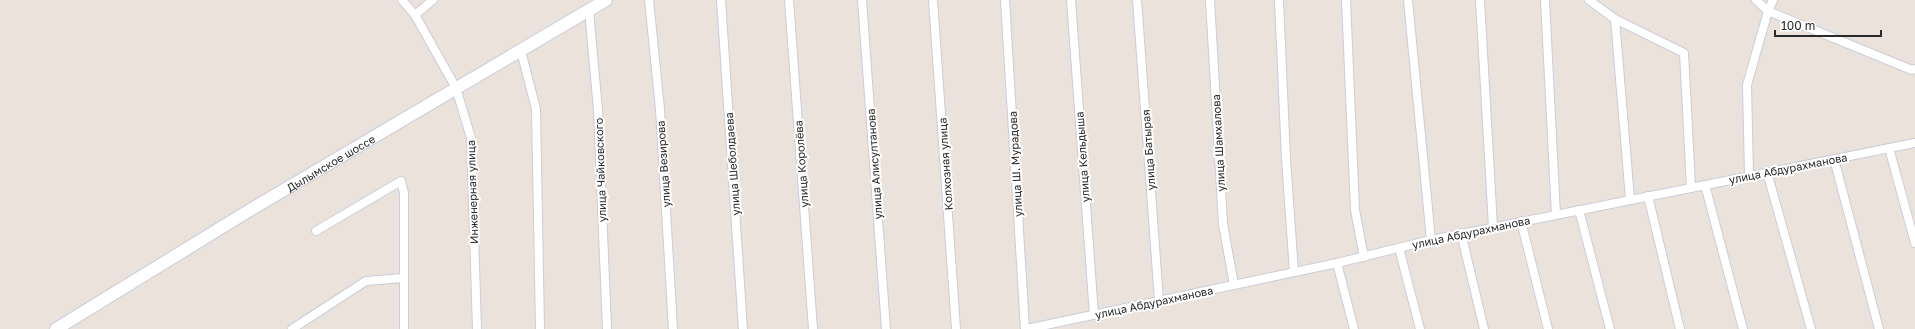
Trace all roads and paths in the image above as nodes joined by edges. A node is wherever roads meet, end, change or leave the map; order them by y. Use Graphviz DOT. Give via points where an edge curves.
graph roads {
  1 [pos="402,0"];
  2 [pos="432,0"];
  3 [pos="606,0"];
  4 [pos="648,0"];
  5 [pos="721,0"];
  6 [pos="789,0"];
  7 [pos="862,0"];
  8 [pos="933,0"];
  9 [pos="1005,0"];
  10 [pos="1071,0"];
  11 [pos="1137,0"];
  12 [pos="1210,0"];
  13 [pos="1279,0"];
  14 [pos="1346,0"];
  15 [pos="1408,0"];
  16 [pos="1480,0"];
  17 [pos="1544,0"];
  18 [pos="1589,0"];
  19 [pos="1756,0"];
  20 [pos="1773,0"];
  21 [pos="588,10"];
  22 [pos="1768,11"];
  23 [pos="415,15"];
  24 [pos="1615,19"];
  25 [pos="521,51"];
  26 [pos="1915,69"];
  27 [pos="456,88"];
  28 [pos="1915,143"];
  29 [pos="1889,148"];
  30 [pos="1834,159"];
  31 [pos="1767,172"];
  32 [pos="1749,176"];
  33 [pos="1705,185"];
  34 [pos="1691,188"];
  35 [pos="1648,196"];
  36 [pos="1630,199"];
  37 [pos="1578,210"];
  38 [pos="1556,214"];
  39 [pos="1521,221"];
  40 [pos="1493,227"];
  41 [pos="316,231"];
  42 [pos="1461,233"];
  43 [pos="1431,240"];
  44 [pos="1915,243"];
  45 [pos="1399,248"];
  46 [pos="1364,257"];
  47 [pos="1337,263"];
  48 [pos="1294,272"];
  49 [pos="404,278"];
  50 [pos="1234,285"];
  51 [pos="1159,301"];
  52 [pos="1094,315"];
  53 [pos="56,329"];
  54 [pos="292,329"];
  55 [pos="403,329"];
  56 [pos="477,329"];
  57 [pos="540,329"];
  58 [pos="607,329"];
  59 [pos="673,329"];
  60 [pos="743,329"];
  61 [pos="813,329"];
  62 [pos="886,329"];
  63 [pos="956,329"];
  64 [pos="1026,329"];
  65 [pos="1354,329"];
  66 [pos="1420,329"];
  67 [pos="1484,329"];
  68 [pos="1548,329"];
  69 [pos="1610,329"];
  70 [pos="1680,329"];
  71 [pos="1743,329"];
  72 [pos="1811,329"];
  73 [pos="1879,329"];
  1 -- 23 [label="street, Инженерная улица"];
  2 -- 23 [label="street"];
  3 -- 21 [label="main road, Дылымское шоссе"];
  4 -- 59 [label="street, улица Везирова" via="660,109"];
  5 -- 60 [label="street, улица Шеболдаева"];
  6 -- 61 [label="street, улица Королёва"];
  7 -- 62 [label="street, улица Алисултанова"];
  8 -- 63 [label="street, Колхозная улица"];
  9 -- 64 [label="street, улица Ш. Мурадова"];
  10 -- 52 [label="street, улица Кельдыша"];
  11 -- 51 [label="street, улица Батырая"];
  12 -- 50 [label="street, улица Шамхалова" via="1223,224"];
  13 -- 48 [label="street"];
  14 -- 46 [label="street" via="1354,210"];
  15 -- 43 [label="street"];
  16 -- 40 [label="street"];
  17 -- 38 [label="street"];
  18 -- 24 [label="street"];
  19 -- 22 [label="street"];
  20 -- 22 [label="street"];
  21 -- 25 [label="main road, Дылымское шоссе"];
  21 -- 58 [label="street, улица Чайковского" via="598,110"];
  22 -- 26 [label="street" via="1912,70"];
  22 -- 32 [label="street" via="1747,85"];
  23 -- 27 [label="street, Инженерная улица"];
  24 -- 34 [label="street" via="1684,53"];
  24 -- 36 [label="street"];
  25 -- 27 [label="main road, Дылымское шоссе"];
  25 -- 57 [label="street" via="536,109"];
  27 -- 53 [label="main road, Дылымское шоссе"];
  27 -- 56 [label="street, Инженерная улица" via="471,138"];
  28 -- 29 [label="street, улица Абдурахманова"];
  29 -- 30 [label="street, улица Абдурахманова"];
  29 -- 44 [label="street"];
  30 -- 31 [label="street, улица Абдурахманова"];
  30 -- 73 [label="street"];
  31 -- 32 [label="street, улица Абдурахманова"];
  31 -- 72 [label="street"];
  32 -- 33 [label="street, улица Абдурахманова"];
  33 -- 34 [label="street, улица Абдурахманова"];
  33 -- 71 [label="street"];
  34 -- 35 [label="street, улица Абдурахманова"];
  35 -- 36 [label="street, улица Абдурахманова"];
  35 -- 70 [label="street"];
  36 -- 37 [label="street, улица Абдурахманова"];
  37 -- 38 [label="street, улица Абдурахманова"];
  37 -- 69 [label="street"];
  38 -- 39 [label="street, улица Абдурахманова"];
  39 -- 40 [label="street, улица Абдурахманова"];
  39 -- 68 [label="street"];
  40 -- 42 [label="street, улица Абдурахманова"];
  41 -- 49 [label="street" via="401,180 404,193"];
  42 -- 43 [label="street, улица Абдурахманова"];
  42 -- 67 [label="street"];
  43 -- 45 [label="street, улица Абдурахманова"];
  45 -- 46 [label="street, улица Абдурахманова"];
  45 -- 66 [label="street"];
  46 -- 47 [label="street, улица Абдурахманова"];
  47 -- 48 [label="street, улица Абдурахманова"];
  47 -- 65 [label="street"];
  48 -- 50 [label="street, улица Абдурахманова"];
  49 -- 54 [label="street" via="366,281"];
  49 -- 55 [label="street"];
  50 -- 51 [label="street, улица Абдурахманова"];
  51 -- 52 [label="street, улица Абдурахманова"];
  52 -- 64 [label="street, улица Абдурахманова"];
}
